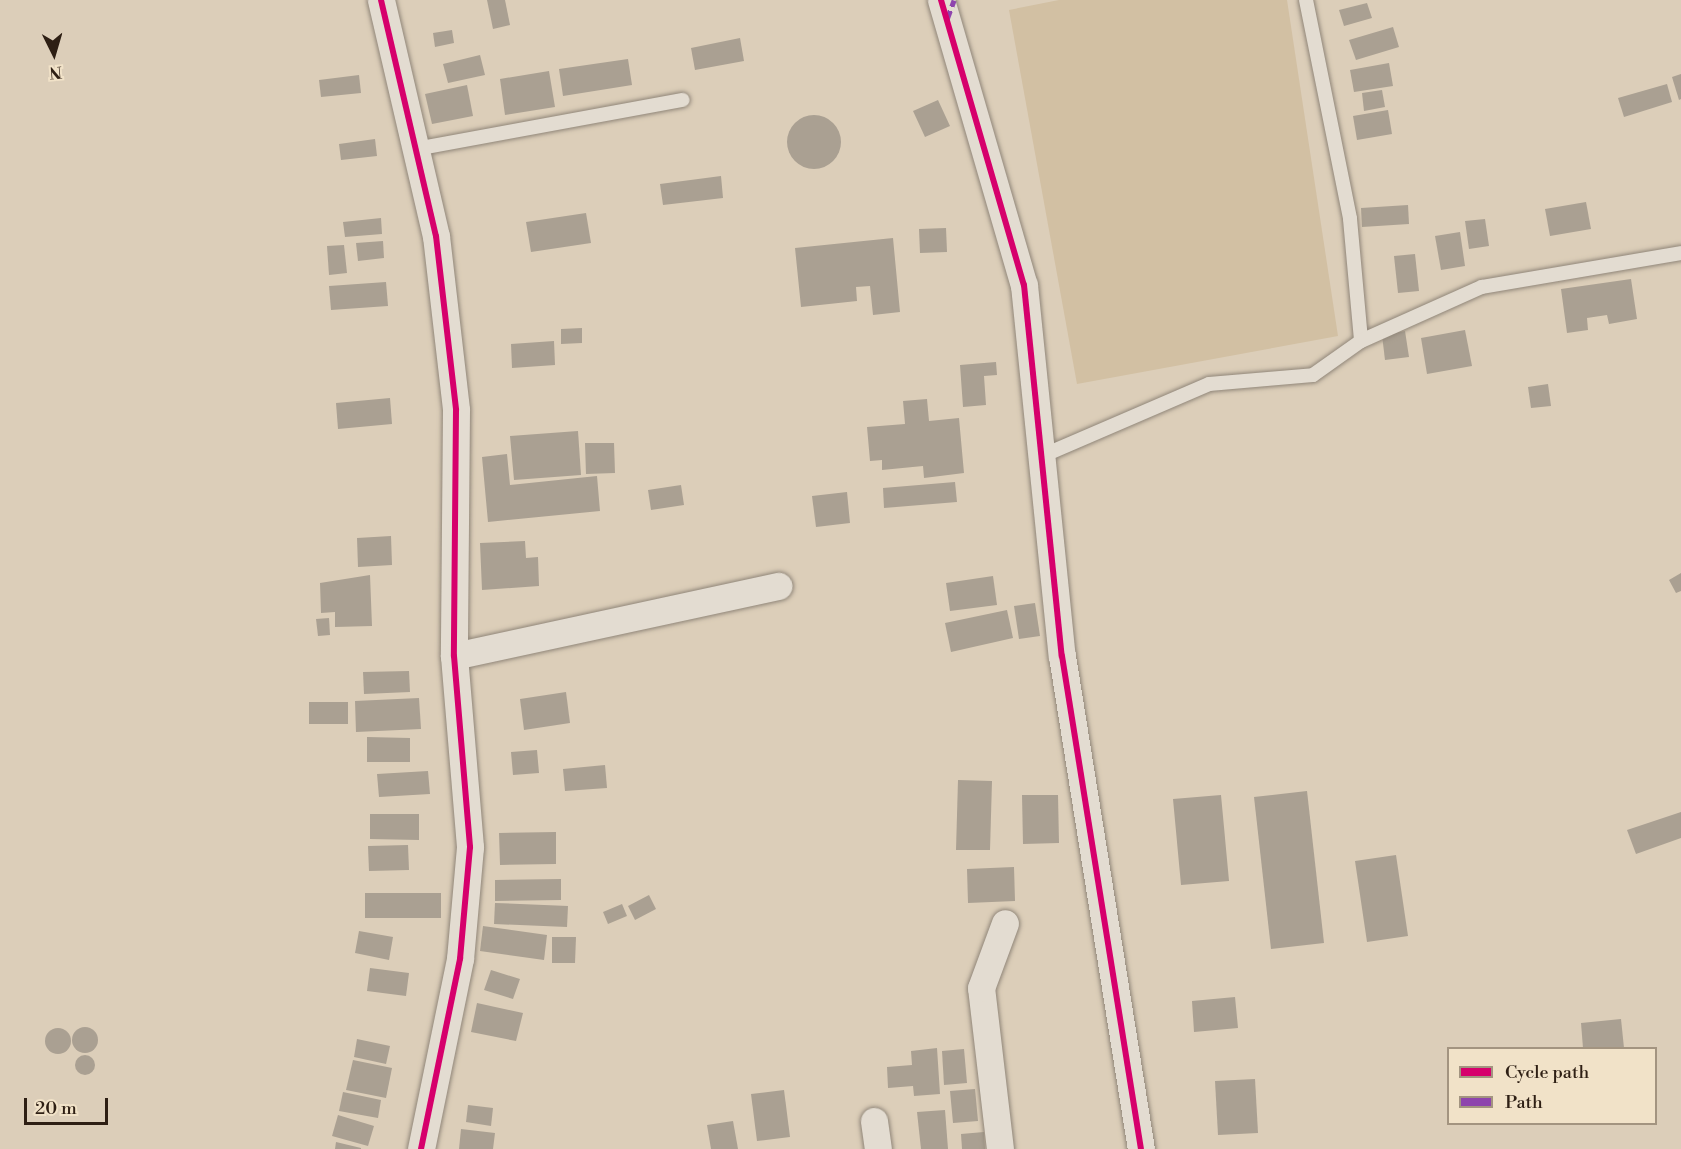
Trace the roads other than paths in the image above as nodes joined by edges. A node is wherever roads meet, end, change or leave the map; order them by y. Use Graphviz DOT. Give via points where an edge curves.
graph roads {
  1 [pos="381,0"];
  2 [pos="941,0"];
  3 [pos="1306,0"];
  4 [pos="684,100"];
  5 [pos="415,148"];
  6 [pos="1681,253"];
  7 [pos="1361,341"];
  8 [pos="1042,456"];
  9 [pos="779,586"];
  10 [pos="454,656"];
  11 [pos="1005,923"];
  12 [pos="874,1121"];
  13 [pos="421,1149"];
  14 [pos="878,1149"];
  15 [pos="1000,1149"];
  16 [pos="1141,1149"];
  1 -- 5 [label="street"];
  2 -- 8 [label="street" via="1024,285"];
  3 -- 7 [label="lane" via="1350,219"];
  4 -- 5 [label="lane"];
  5 -- 10 [label="street" via="436,236 456,410"];
  6 -- 7 [label="lane" via="1482,287"];
  7 -- 8 [label="lane" via="1313,375 1209,384"];
  8 -- 16 [label="street" via="1062,656"];
  9 -- 10 [label="street"];
  10 -- 13 [label="street" via="470,848 460,959"];
  11 -- 15 [label="street" via="981,988"];
  12 -- 14 [label="street"];
}
